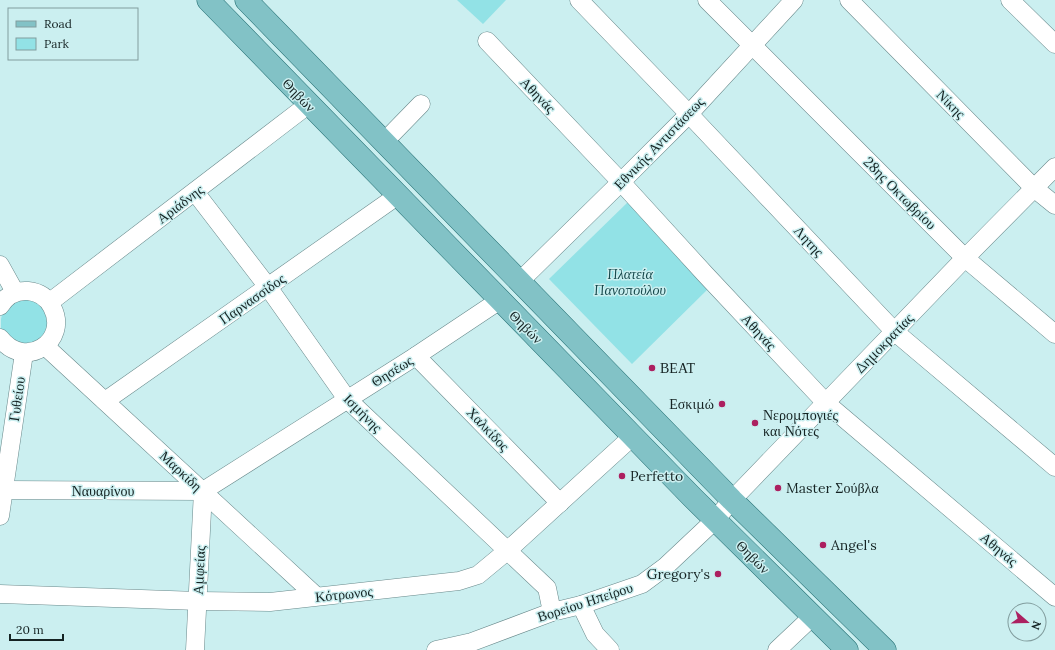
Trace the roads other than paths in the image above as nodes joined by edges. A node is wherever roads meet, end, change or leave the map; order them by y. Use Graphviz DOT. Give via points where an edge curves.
graph roads {
  1 [pos="208,0"];
  2 [pos="579,0"];
  3 [pos="707,0"];
  4 [pos="794,0"];
  5 [pos="849,0"];
  6 [pos="1010,0"];
  7 [pos="253,2"];
  8 [pos="487,41"];
  9 [pos="1055,44"];
  10 [pos="752,46"];
  11 [pos="309,104"];
  12 [pos="421,104"];
  13 [pos="689,114"];
  14 [pos="384,142"];
  15 [pos="1055,167"];
  16 [pos="621,182"];
  17 [pos="1034,188"];
  18 [pos="195,192"];
  19 [pos="397,196"];
  20 [pos="1055,205"];
  21 [pos="965,258"];
  22 [pos="0,265"];
  23 [pos="520,281"];
  24 [pos="268,288"];
  25 [pos="14,292"];
  26 [pos="500,300"];
  27 [pos="50,302"];
  28 [pos="0,306"];
  29 [pos="895,332"];
  30 [pos="1055,334"];
  31 [pos="0,338"];
  32 [pos="45,346"];
  33 [pos="24,353"];
  34 [pos="416,356"];
  35 [pos="347,399"];
  36 [pos="105,401"];
  37 [pos="826,403"];
  38 [pos="633,436"];
  39 [pos="1055,467"];
  40 [pos="4,490"];
  41 [pos="203,491"];
  42 [pos="732,500"];
  43 [pos="560,503"];
  44 [pos="0,516"];
  45 [pos="715,520"];
  46 [pos="507,551"];
  47 [pos="0,594"];
  48 [pos="316,596"];
  49 [pos="1055,597"];
  50 [pos="198,601"];
  51 [pos="580,605"];
  52 [pos="552,612"];
  53 [pos="812,616"];
  54 [pos="472,646"];
  55 [pos="195,650"];
  56 [pos="436,650"];
  57 [pos="610,650"];
  58 [pos="777,650"];
  59 [pos="846,650"];
  60 [pos="885,650"];
  1 -- 11 [label="main road, Θηβών"];
  2 -- 13 [label="street, Λητης"];
  3 -- 10 [label="street, 28ης Οκτωβρίου"];
  4 -- 10 [label="street, Εθνικής Αντιστάσεως"];
  5 -- 17 [label="street, Νίκης"];
  6 -- 9 [label="street"];
  7 -- 14 [label="main road, Θηβών"];
  8 -- 16 [label="street, Αθηνάς"];
  10 -- 13 [label="street, Εθνικής Αντιστάσεως"];
  10 -- 21 [label="street, 28ης Οκτωβρίου"];
  11 -- 18 [label="street, Αριάδνης"];
  11 -- 19 [label="main road, Θηβών"];
  12 -- 14 [label="street"];
  13 -- 16 [label="street, Εθνικής Αντιστάσεως"];
  13 -- 29 [label="street, Λητης"];
  14 -- 23 [label="main road, Θηβών"];
  15 -- 17 [label="street, Δημοκρατίας"];
  16 -- 23 [label="street, Εθνικής Αντιστάσεως"];
  16 -- 37 [label="street, Αθηνάς"];
  17 -- 20 [label="street, Νίκης"];
  17 -- 21 [label="street, Δημοκρατίας"];
  18 -- 24 [label="street, Ισμήνης"];
  18 -- 27 [label="street, Αριάδνης"];
  19 -- 24 [label="street, Παρνασσίδος"];
  19 -- 26 [label="main road, Θηβών"];
  21 -- 29 [label="street, Δημοκρατίας"];
  21 -- 30 [label="street, 28ης Οκτωβρίου"];
  22 -- 25 [label="street"];
  23 -- 42 [label="main road, Θηβών"];
  24 -- 35 [label="street, Ισμήνης"];
  24 -- 36 [label="street, Παρνασσίδος"];
  25 -- 27 [label="street" via="33,291"];
  25 -- 28 [label="street" via="4,299"];
  26 -- 34 [label="street, Θησέως"];
  26 -- 38 [label="main road, Θηβών"];
  27 -- 32 [label="street" via="57,324"];
  29 -- 37 [label="street, Δημοκρατίας"];
  29 -- 39 [label="street, Λητης"];
  31 -- 33 [label="street" via="15,351"];
  32 -- 33 [label="street"];
  32 -- 36 [label="street, Μαρκίδη"];
  33 -- 40 [label="street, Γυθείου"];
  34 -- 35 [label="street, Θησέως"];
  34 -- 43 [label="street, Χαλκίδος"];
  35 -- 41 [label="street, Θησέως"];
  35 -- 46 [label="street, Ισμήνης"];
  36 -- 41 [label="street, Μαρκίδη"];
  37 -- 42 [label="street, Δημοκρατίας"];
  37 -- 49 [label="street, Αθηνάς"];
  38 -- 43 [label="street, Κότρωνος"];
  38 -- 45 [label="main road, Θηβών"];
  40 -- 41 [label="street, Ναυαρίνου"];
  40 -- 44 [label="street, Γυθείου"];
  41 -- 48 [label="street, Μαρκίδη"];
  41 -- 50 [label="street, Αμφείας"];
  42 -- 45 [label="street, Δημοκρατίας"];
  42 -- 60 [label="main road, Θηβών"];
  43 -- 46 [label="street, Κότρωνος"];
  45 -- 51 [label="street, Βορείου Ηπείρου" via="642,584"];
  45 -- 53 [label="main road, Θηβών"];
  46 -- 48 [label="street, Κότρωνος" via="478,575 458,581"];
  46 -- 52 [label="street, Ισμήνης" via="547,588"];
  47 -- 50 [label="street, Κότρωνος"];
  48 -- 50 [label="street, Κότρωνος" via="270,602"];
  50 -- 55 [label="street, Αμφείας"];
  51 -- 52 [label="street, Βορείου Ηπείρου"];
  51 -- 57 [label="street" via="595,634"];
  52 -- 54 [label="street, Βορείου Ηπείρου"];
  53 -- 58 [label="street"];
  53 -- 59 [label="main road, Θηβών"];
  54 -- 56 [label="street, Βορείου Ηπείρου"];
}
